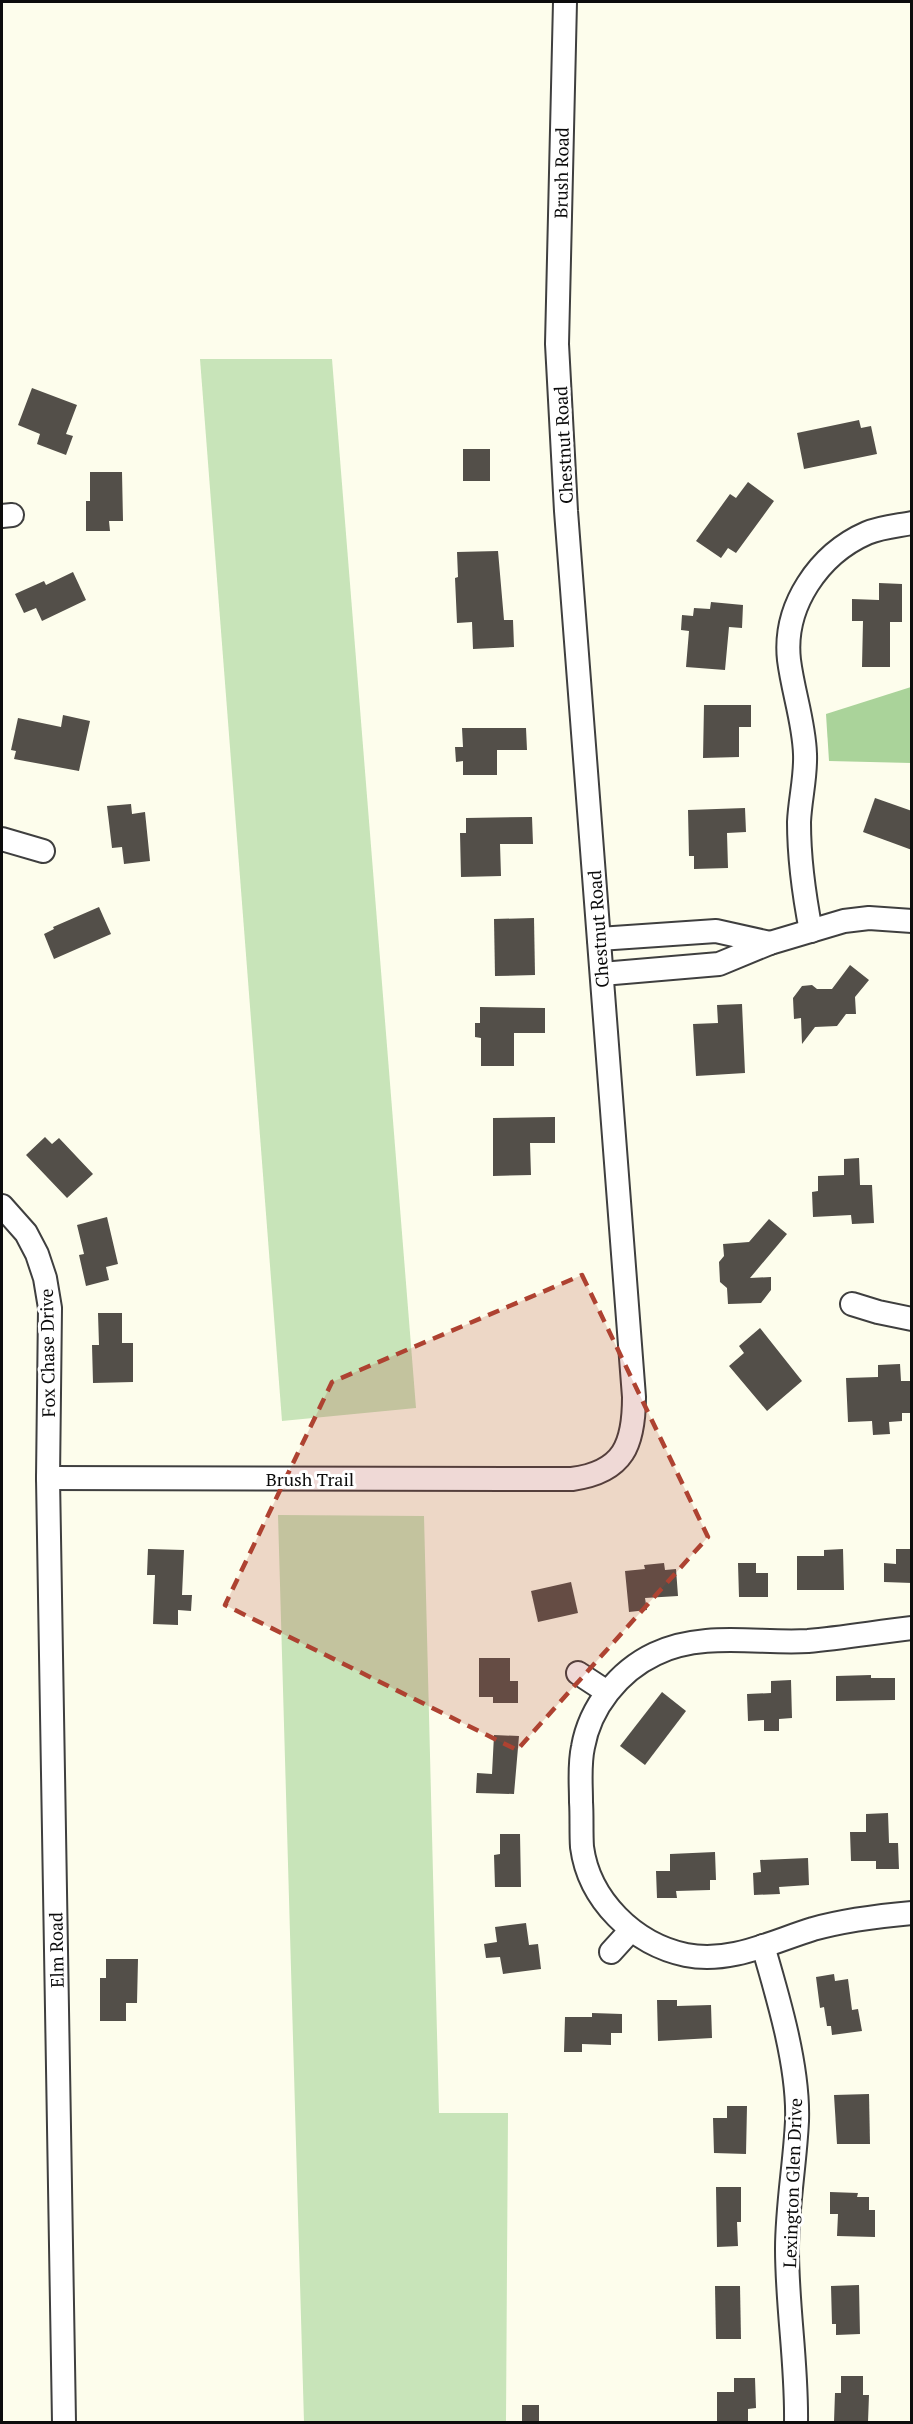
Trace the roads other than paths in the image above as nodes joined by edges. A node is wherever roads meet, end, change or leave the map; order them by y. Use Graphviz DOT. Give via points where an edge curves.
graph roads {
  1 [pos="565,2"];
  2 [pos="557,344"];
  3 [pos="912,523"];
  4 [pos="2,839"];
  5 [pos="43,851"];
  6 [pos="912,921"];
  7 [pos="811,931"];
  8 [pos="599,939"];
  9 [pos="770,943"];
  10 [pos="602,974"];
  11 [pos="2,1206"];
  12 [pos="852,1304"];
  13 [pos="912,1319"];
  14 [pos="48,1478"];
  15 [pos="572,1479"];
  16 [pos="912,1628"];
  17 [pos="578,1673"];
  18 [pos="608,1692"];
  19 [pos="912,1913"];
  20 [pos="631,1930"];
  21 [pos="763,1946"];
  22 [pos="611,1952"];
  23 [pos="64,2422"];
  24 [pos="796,2422"];
  1 -- 2 [label="street, Brush Road"];
  2 -- 8 [label="street, Chestnut Road"];
  3 -- 7 [label="street" via="869,532 842,547 812,577 792,621 789,658 805,741 800,845"];
  4 -- 5 [label="street"];
  6 -- 7 [label="street" via="869,918"];
  7 -- 9 [label="street"];
  8 -- 9 [label="street" via="716,931"];
  8 -- 10 [label="street, Chestnut Road"];
  9 -- 10 [label="street" via="719,964"];
  10 -- 15 [label="street, Chestnut Road" via="634,1417 632,1434 617,1460 590,1477"];
  11 -- 14 [label="street, Fox Chase Drive" via="26,1233 45,1278 50,1308"];
  12 -- 13 [label="street"];
  14 -- 15 [label="street, Brush Trail"];
  14 -- 23 [label="street, Elm Road"];
  16 -- 18 [label="street" via="808,1641 723,1640 674,1647 637,1665"];
  17 -- 18 [label="street"];
  18 -- 20 [label="street" via="597,1708 583,1747 582,1847 595,1887"];
  19 -- 21 [label="street" via="850,1921"];
  20 -- 21 [label="street" via="666,1949 701,1957 721,1957"];
  20 -- 22 [label="street"];
  21 -- 24 [label="street, Lexington Glen Drive" via="795,2080 797,2120 787,2248"];
}
